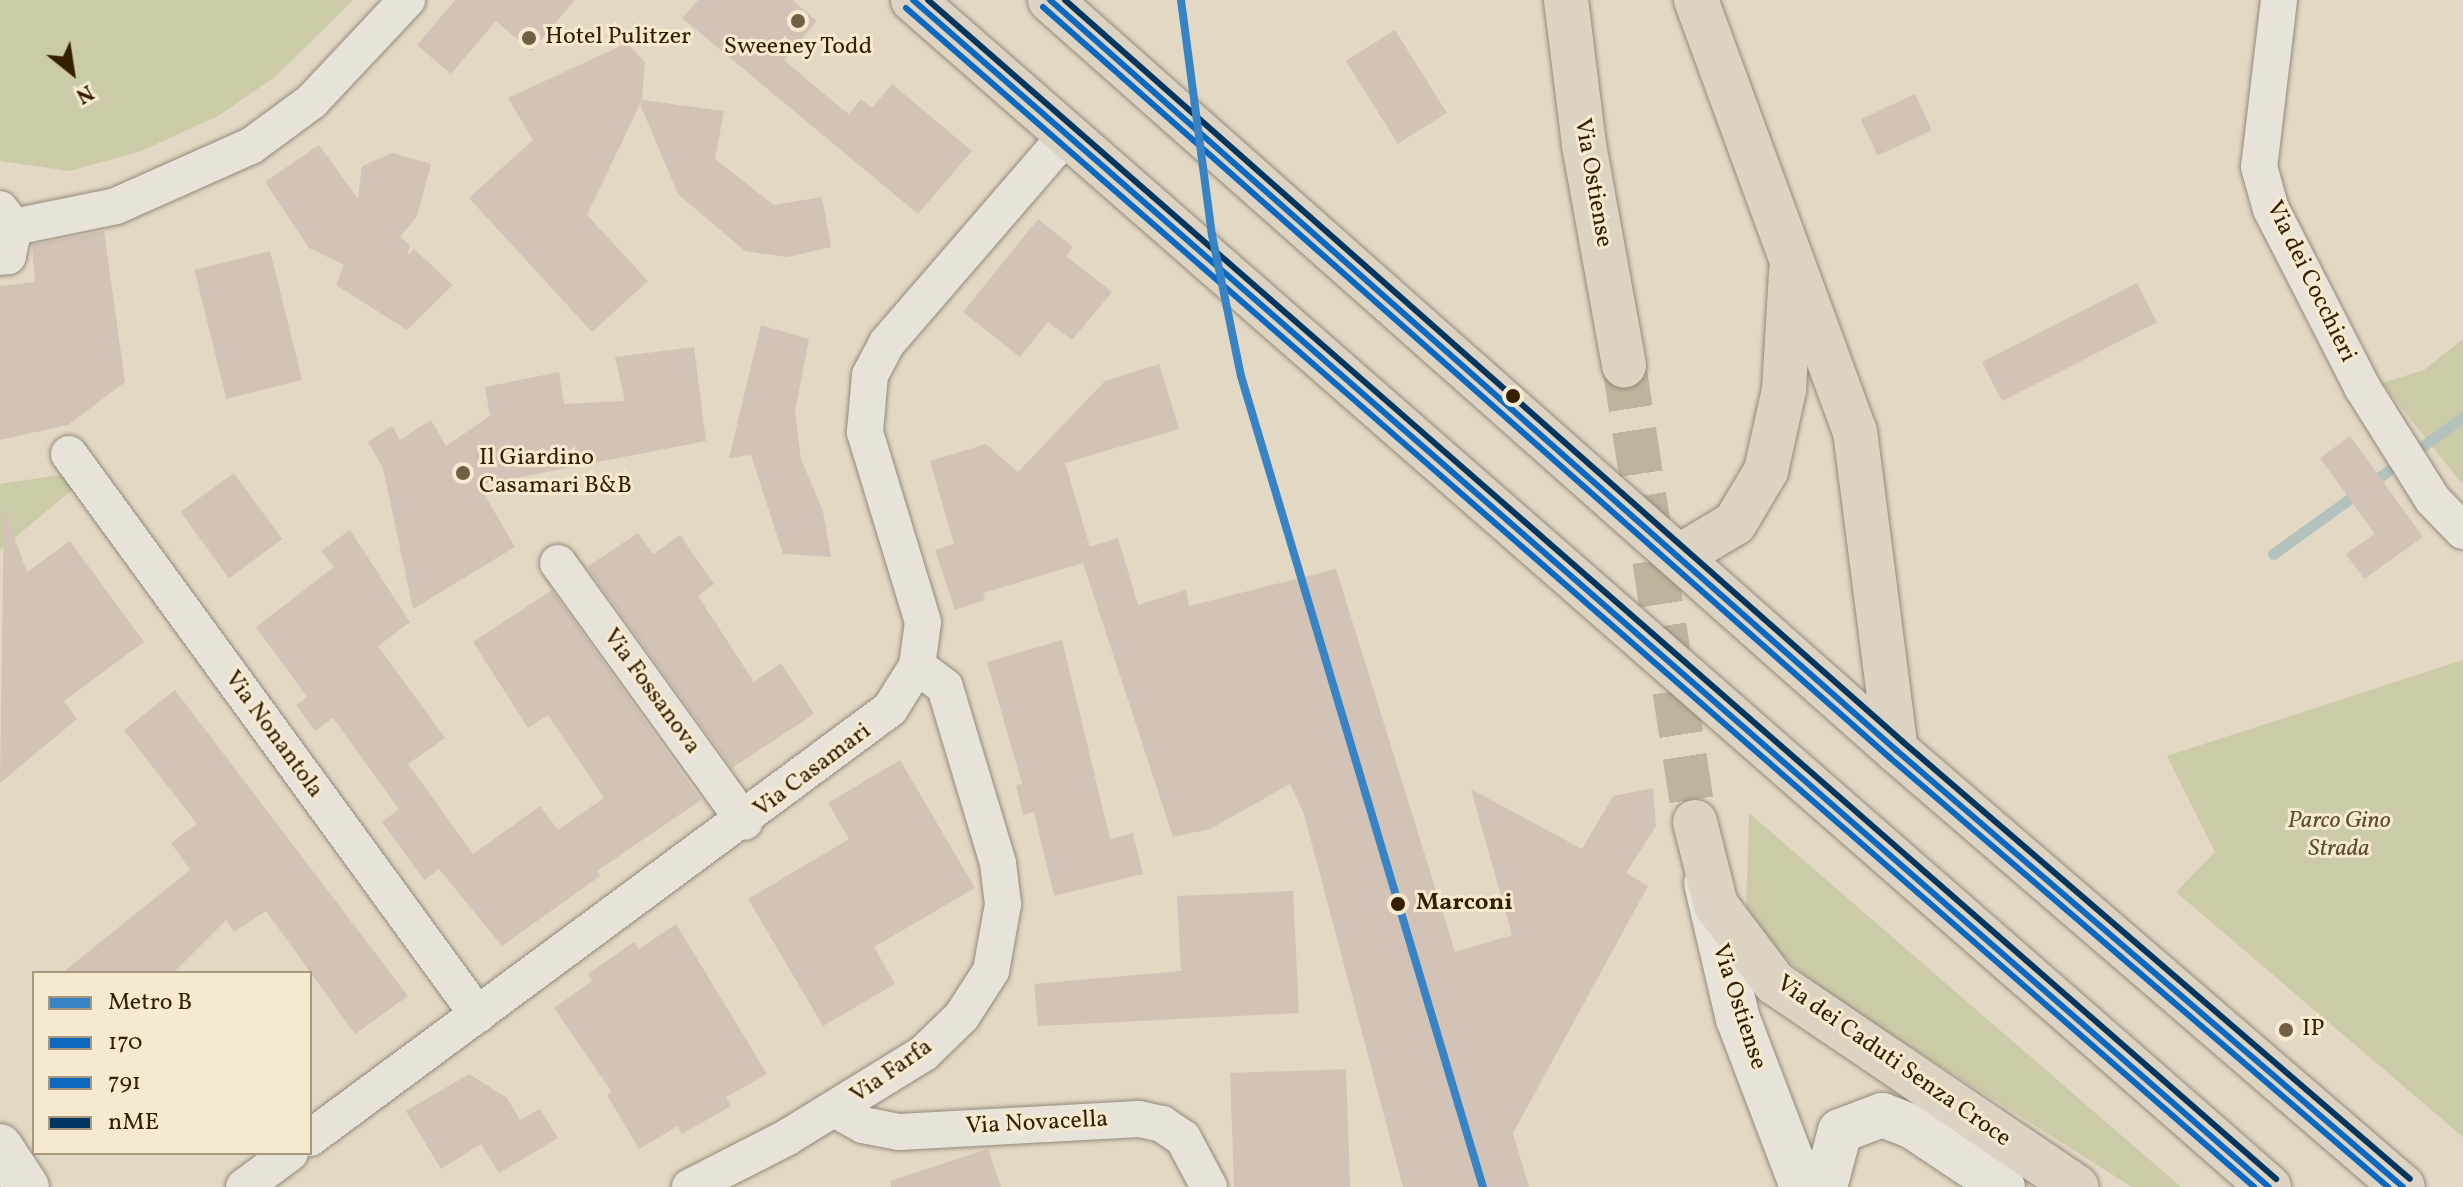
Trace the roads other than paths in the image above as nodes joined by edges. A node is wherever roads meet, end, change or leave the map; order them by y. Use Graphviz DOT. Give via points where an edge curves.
graph roads {
  1 [pos="407,0"];
  2 [pos="913,0"];
  3 [pos="1050,0"];
  4 [pos="1566,0"];
  5 [pos="1696,0"];
  6 [pos="2279,0"];
  7 [pos="1069,132"];
  8 [pos="5,231"];
  9 [pos="1791,257"];
  10 [pos="1624,365"];
  11 [pos="69,454"];
  12 [pos="2463,531"];
  13 [pos="1680,556"];
  14 [pos="558,563"];
  15 [pos="917,666"];
  16 [pos="1896,750"];
  17 [pos="745,822"];
  18 [pos="1695,822"];
  19 [pos="1705,877"];
  20 [pos="478,1015"];
  21 [pos="836,1110"];
  22 [pos="312,1137"];
  23 [pos="0,1146"];
  24 [pos="287,1155"];
  25 [pos="27,1187"];
  26 [pos="244,1187"];
  27 [pos="690,1187"];
  28 [pos="1209,1187"];
  29 [pos="1802,1187"];
  30 [pos="1825,1187"];
  31 [pos="2003,1187"];
  32 [pos="2076,1187"];
  33 [pos="2269,1187"];
  34 [pos="2403,1187"];
  1 -- 8 [label="street" via="312,101 251,146 116,206"];
  2 -- 7 [label="main road"];
  3 -- 13 [label="main road"];
  4 -- 10 [label="main road, Via Ostiense" via="1584,145"];
  5 -- 9 [label="main road"];
  6 -- 12 [label="street, Via dei Cocchieri" via="2259,167 2271,209 2362,387 2433,500"];
  7 -- 15 [label="street, Via Casamari" via="887,343 870,375 865,432 923,622"];
  7 -- 33 [label="main road"];
  9 -- 13 [label="main road" via="1784,390 1766,471 1735,523"];
  9 -- 16 [label="main road" via="1837,371 1860,454"];
  11 -- 20 [label="street, Via Nonantola"];
  13 -- 16 [label="main road"];
  14 -- 17 [label="street, Via Fossanova"];
  15 -- 17 [label="street, Via Casamari" via="874,726"];
  15 -- 21 [label="street, Via Farfa" via="945,687 973,773 1002,883 998,946 982,986 945,1034"];
  16 -- 34 [label="main road"];
  17 -- 20 [label="street, Via Casamari"];
  18 -- 19 [label="main road, Via Ostiense"];
  19 -- 29 [label="main road, Via Ostiense" via="1727,984"];
  19 -- 32 [label="main road, Via dei Caduti Senza Croce" via="1734,935 1786,993"];
  20 -- 22 [label="street, Via Casamari"];
  21 -- 27 [label="street, Via Farfa"];
  21 -- 28 [label="street, Via Novacella" via="885,1131 1139,1119 1162,1124 1183,1138"];
  23 -- 25 [label="main road"];
  24 -- 26 [label="street"];
  30 -- 31 [label="main road, Via dei Caduti Senza Croce" via="1840,1131 1882,1115 1913,1127"];
}
